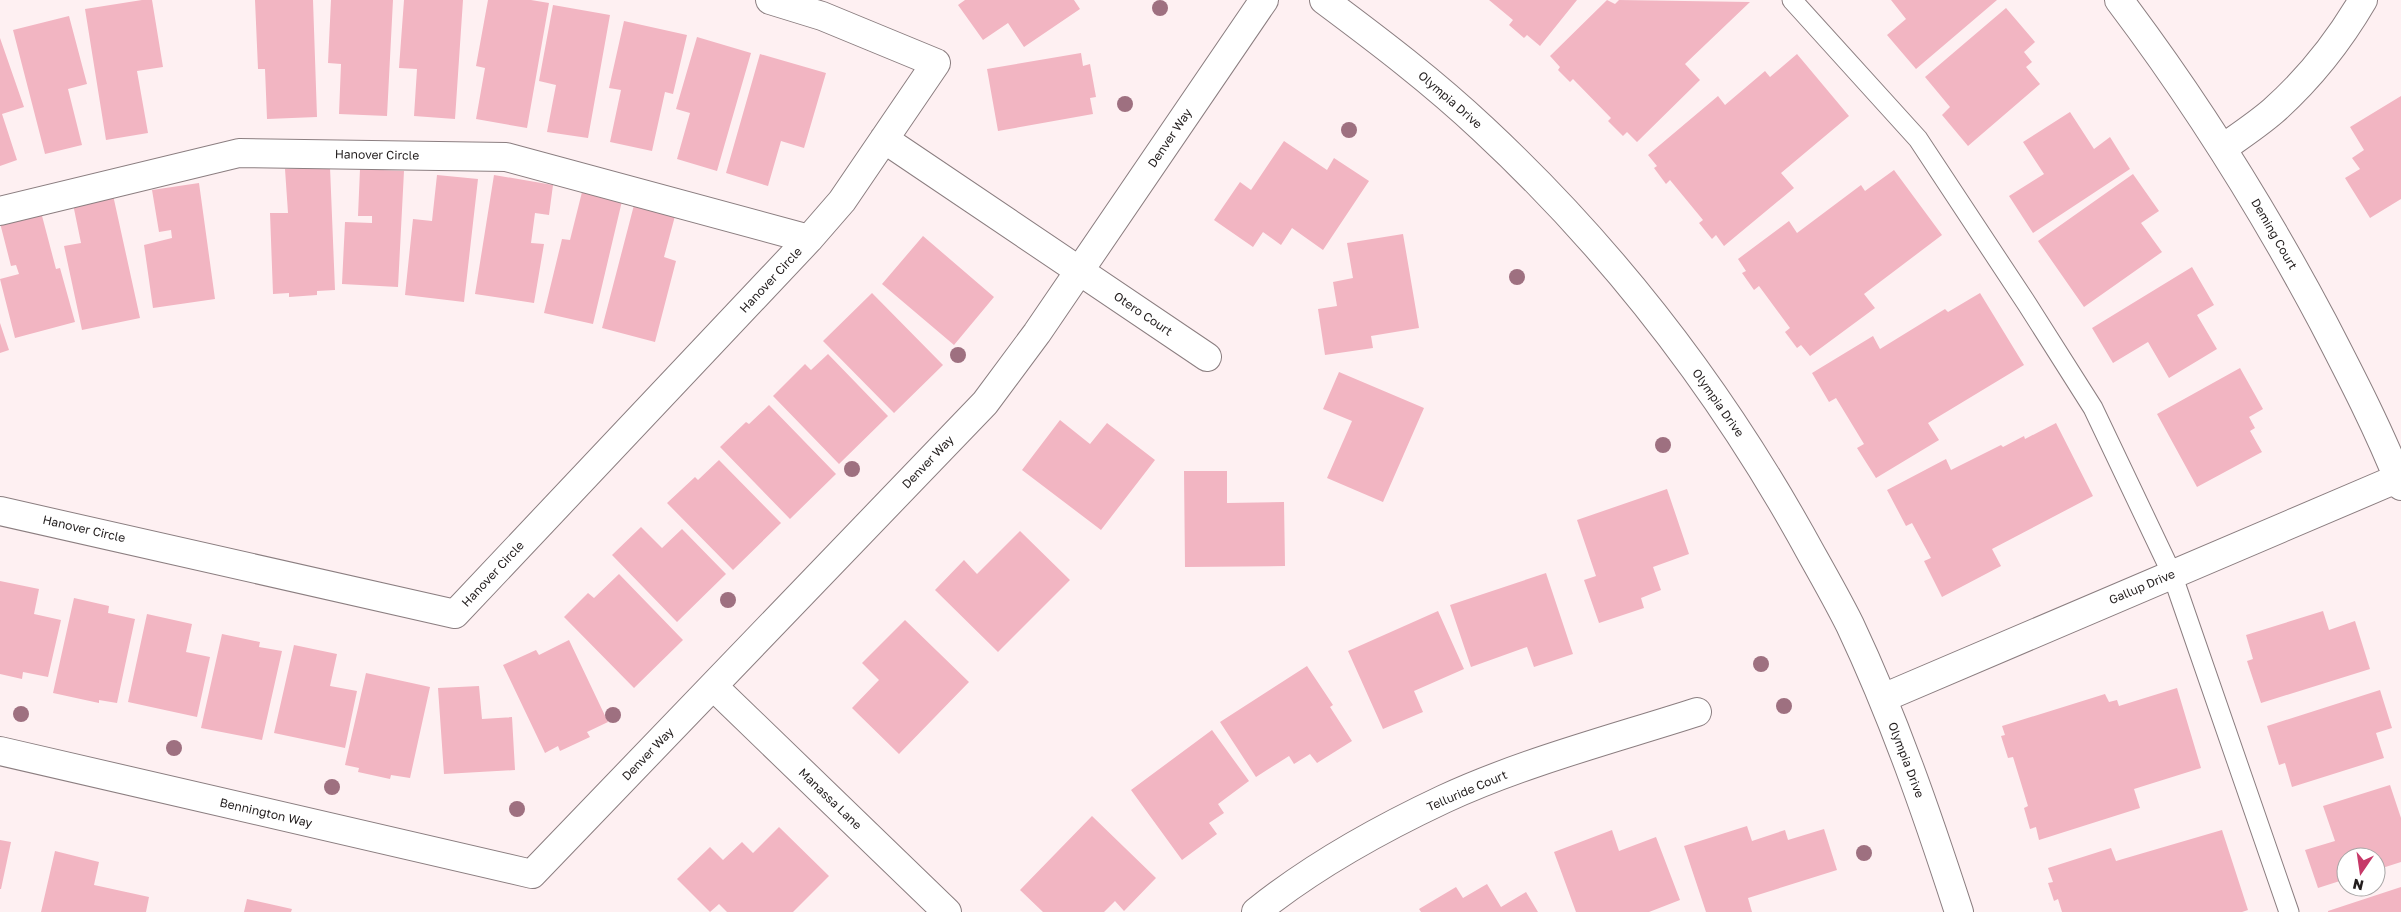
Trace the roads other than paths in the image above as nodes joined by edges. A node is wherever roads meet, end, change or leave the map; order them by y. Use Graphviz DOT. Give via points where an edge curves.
graph roads {
  1 [pos="770,0"];
  2 [pos="1264,0"];
  3 [pos="1324,0"];
  4 [pos="1792,0"];
  5 [pos="2119,0"];
  6 [pos="2363,0"];
  7 [pos="884,139"];
  8 [pos="2223,148"];
  9 [pos="0,211"];
  10 [pos="810,239"];
  11 [pos="1080,271"];
  12 [pos="1207,357"];
  13 [pos="2400,480"];
  14 [pos="0,511"];
  15 [pos="2172,574"];
  16 [pos="713,686"];
  17 [pos="1883,698"];
  18 [pos="1697,712"];
  19 [pos="0,751"];
  20 [pos="532,874"];
  21 [pos="947,912"];
  22 [pos="1256,912"];
  23 [pos="1959,912"];
  24 [pos="2289,912"];
  1 -- 7 [label="street, Hanover Circle" via="822,16 936,62"];
  2 -- 11 [label="street, Denver Way"];
  3 -- 17 [label="street, Olympia Drive" via="1395,52 1483,129 1566,211 1642,299 1713,392 1777,490 1846,618"];
  4 -- 15 [label="lane" via="1918,139 1940,172 2092,408"];
  5 -- 8 [label="street, Deming Court"];
  6 -- 8 [label="street" via="2347,28 2315,69 2273,111"];
  7 -- 10 [label="street, Hanover Circle" via="842,201"];
  7 -- 11 [label="street"];
  8 -- 13 [label="street, Deming Court" via="2284,248 2356,386"];
  9 -- 10 [label="street, Hanover Circle" via="239,153 506,158"];
  10 -- 14 [label="street, Hanover Circle" via="455,614"];
  11 -- 12 [label="street, Otero Court"];
  11 -- 16 [label="street, Denver Way" via="985,403"];
  13 -- 15 [label="street, Gallup Drive"];
  15 -- 17 [label="street, Gallup Drive"];
  15 -- 24 [label="lane"];
  16 -- 20 [label="street, Denver Way"];
  16 -- 21 [label="street, Manassa Lane"];
  17 -- 23 [label="street, Olympia Drive"];
  18 -- 22 [label="street, Telluride Court" via="1534,764 1445,798 1359,842"];
  19 -- 20 [label="street, Bennington Way"];
}
